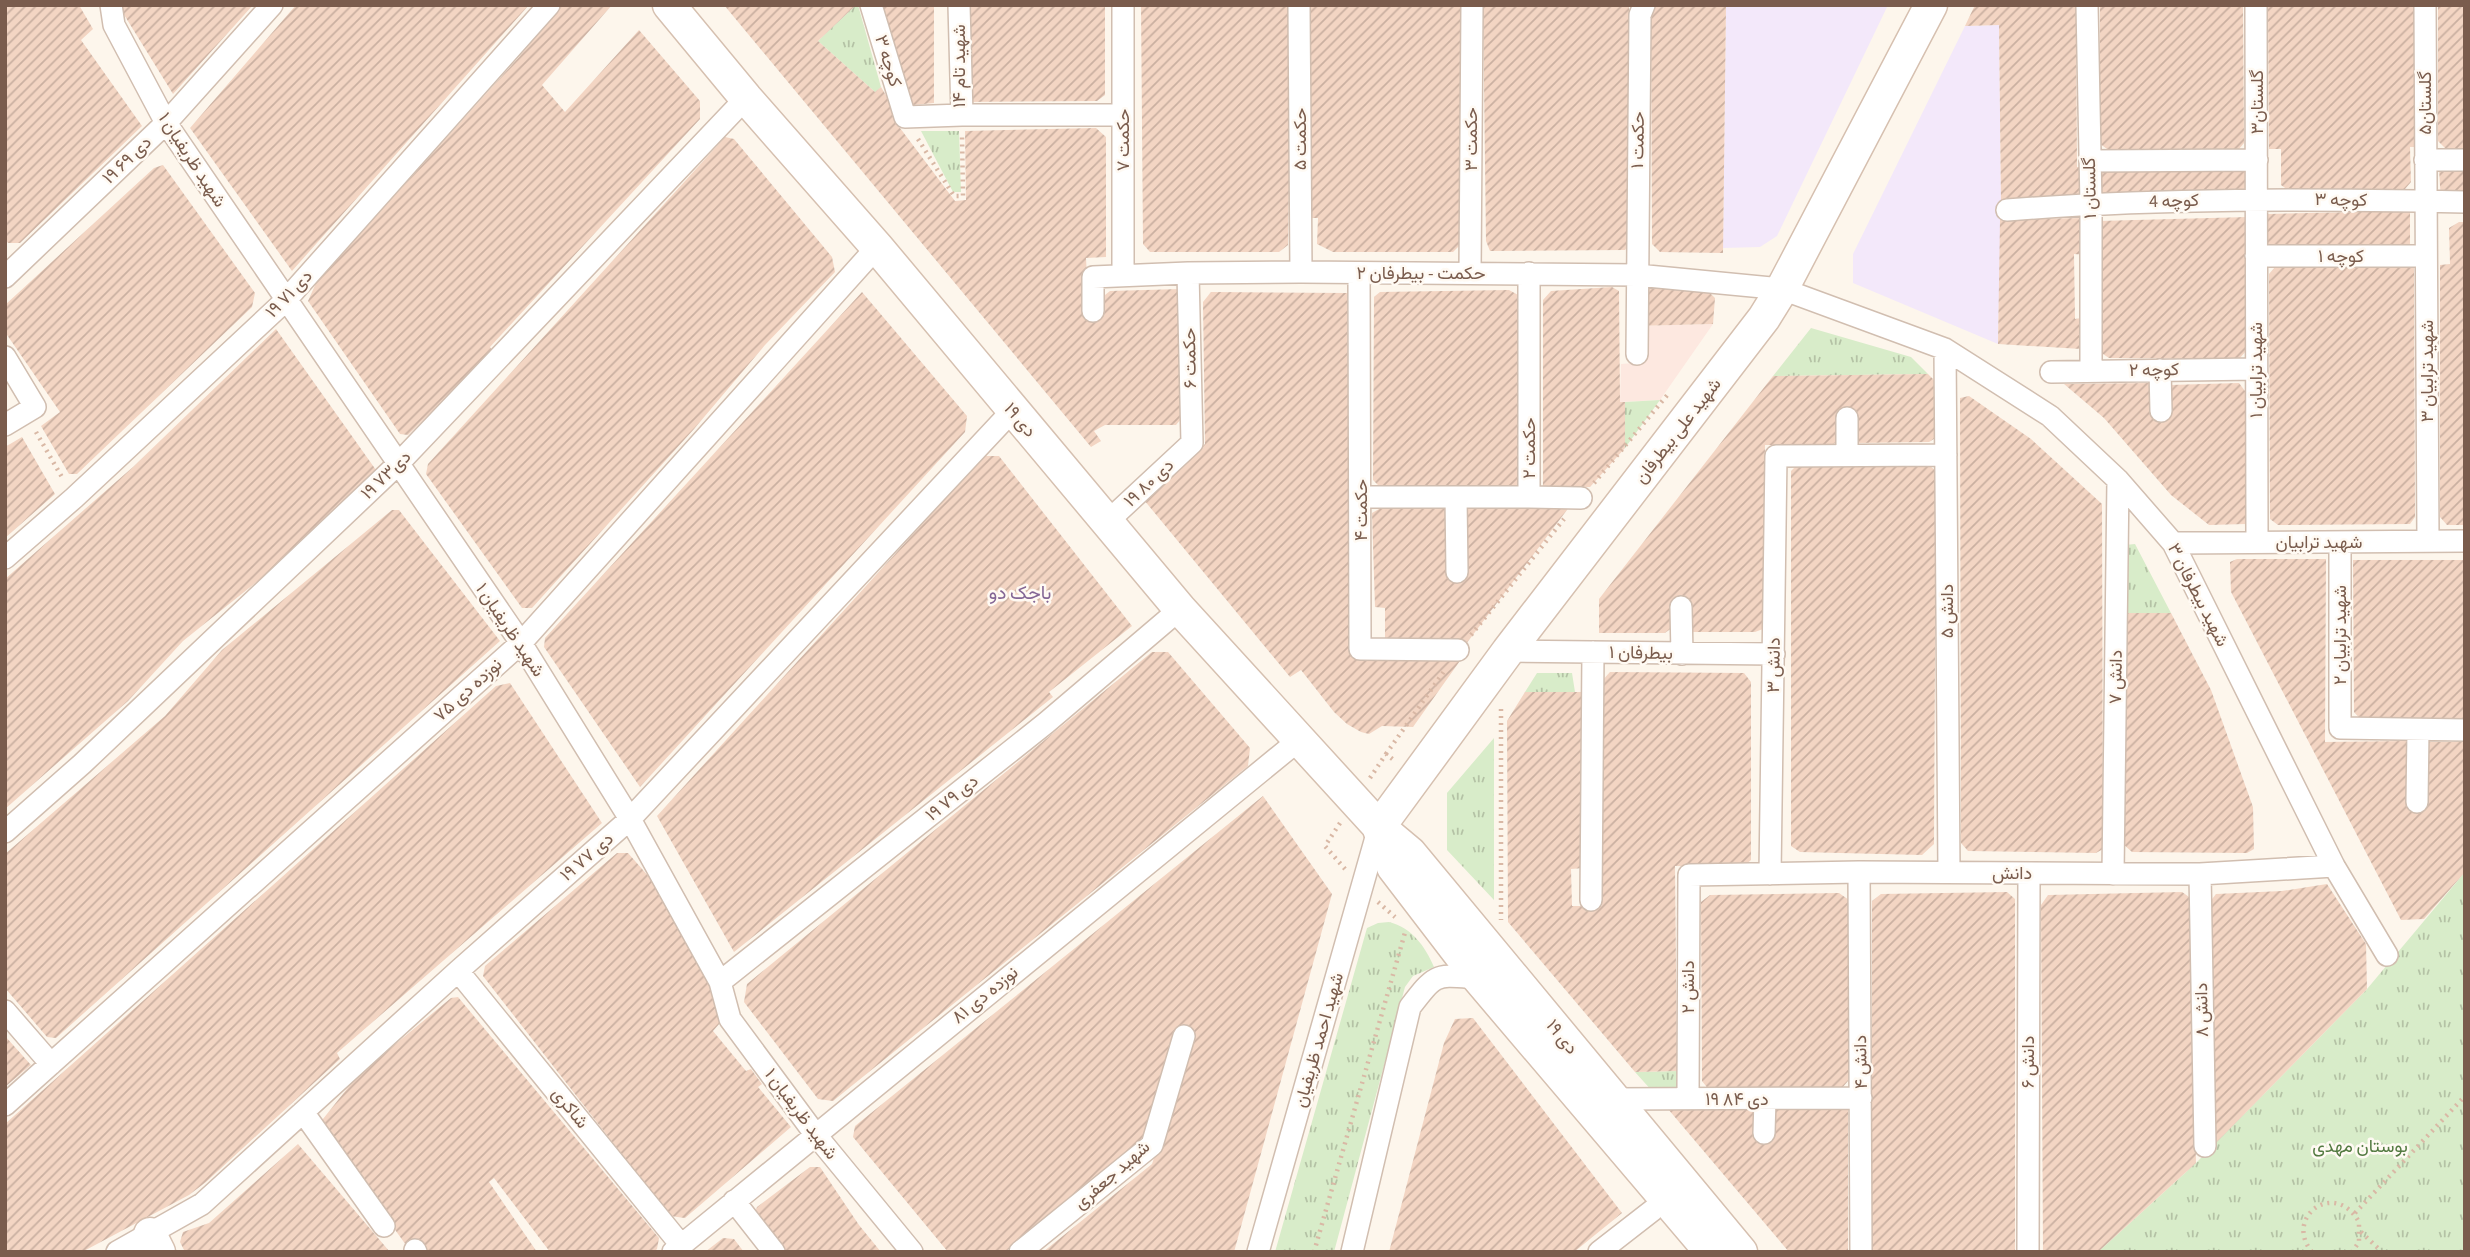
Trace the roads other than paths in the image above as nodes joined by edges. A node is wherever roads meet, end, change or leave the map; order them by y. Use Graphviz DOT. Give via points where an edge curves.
graph roads {
  1 [pos="111,5"];
  2 [pos="272,5"];
  3 [pos="549,5"];
  4 [pos="669,5"];
  5 [pos="871,5"];
  6 [pos="959,5"];
  7 [pos="1123,5"];
  8 [pos="1299,5"];
  9 [pos="1472,5"];
  10 [pos="1644,5"];
  11 [pos="1931,5"];
  12 [pos="2087,5"];
  13 [pos="2256,5"];
  14 [pos="2425,5"];
  15 [pos="746,98"];
  16 [pos="1124,115"];
  17 [pos="961,116"];
  18 [pos="905,117"];
  19 [pos="166,122"];
  20 [pos="2257,160"];
  21 [pos="2425,160"];
  22 [pos="2465,160"];
  23 [pos="2090,161"];
  24 [pos="2258,199"];
  25 [pos="2425,201"];
  26 [pos="2465,202"];
  27 [pos="2091,204"];
  28 [pos="2007,210"];
  29 [pos="877,247"];
  30 [pos="2256,256"];
  31 [pos="2426,256"];
  32 [pos="1301,272"];
  33 [pos="1188,273"];
  34 [pos="1359,273"];
  35 [pos="1470,273"];
  36 [pos="1529,273"];
  37 [pos="1124,275"];
  38 [pos="1637,275"];
  39 [pos="5,277"];
  40 [pos="1782,289"];
  41 [pos="285,301"];
  42 [pos="1093,311"];
  43 [pos="1945,349"];
  44 [pos="1636,354"];
  45 [pos="5,357"];
  46 [pos="2256,369"];
  47 [pos="2160,370"];
  48 [pos="2091,371"];
  49 [pos="2051,372"];
  50 [pos="1012,411"];
  51 [pos="2161,411"];
  52 [pos="1847,418"];
  53 [pos="5,425"];
  54 [pos="1192,443"];
  55 [pos="1946,454"];
  56 [pos="1847,455"];
  57 [pos="397,465"];
  58 [pos="2118,480"];
  59 [pos="1361,497"];
  60 [pos="1529,497"];
  61 [pos="1456,498"];
  62 [pos="1581,498"];
  63 [pos="1107,522"];
  64 [pos="2428,541"];
  65 [pos="2465,541"];
  66 [pos="2257,542"];
  67 [pos="2340,542"];
  68 [pos="2174,543"];
  69 [pos="5,558"];
  70 [pos="1457,572"];
  71 [pos="1681,607"];
  72 [pos="1180,609"];
  73 [pos="521,643"];
  74 [pos="1458,650"];
  75 [pos="1508,651"];
  76 [pos="1592,652"];
  77 [pos="1682,654"];
  78 [pos="1774,654"];
  79 [pos="2465,730"];
  80 [pos="2418,731"];
  81 [pos="1299,740"];
  82 [pos="2417,803"];
  83 [pos="630,819"];
  84 [pos="1379,827"];
  85 [pos="5,832"];
  86 [pos="2334,866"];
  87 [pos="1859,872"];
  88 [pos="1949,872"];
  89 [pos="2029,873"];
  90 [pos="1770,874"];
  91 [pos="2113,874"];
  92 [pos="2200,874"];
  93 [pos="1689,875"];
  94 [pos="1591,900"];
  95 [pos="2386,955"];
  96 [pos="458,971"];
  97 [pos="1478,978"];
  98 [pos="720,982"];
  99 [pos="5,1011"];
  100 [pos="1184,1036"];
  101 [pos="51,1064"];
  102 [pos="1861,1098"];
  103 [pos="1688,1099"];
  104 [pos="1765,1099"];
  105 [pos="5,1105"];
  106 [pos="1603,1106"];
  107 [pos="303,1112"];
  108 [pos="1764,1133"];
  109 [pos="815,1134"];
  110 [pos="2205,1146"];
  111 [pos="1664,1158"];
  112 [pos="734,1201"];
  113 [pos="1653,1210"];
  114 [pos="384,1226"];
  115 [pos="155,1243"];
  116 [pos="677,1248"];
  117 [pos="117,1252"];
  118 [pos="774,1252"];
  119 [pos="912,1252"];
  120 [pos="1020,1252"];
  121 [pos="1258,1252"];
  122 [pos="1352,1252"];
  123 [pos="1599,1252"];
  124 [pos="1686,1252"];
  125 [pos="1711,1252"];
  126 [pos="1741,1252"];
  127 [pos="1761,1252"];
  128 [pos="1861,1252"];
  129 [pos="2028,1252"];
  1 -- 19 [label="street, شهید ظریفیان ۱" via="114,25"];
  2 -- 19 [label="street, ۱۹ دی ۶۹"];
  3 -- 41 [label="street, ۱۹ دی ۷۱"];
  4 -- 15 [label="main road, ۱۹ دی"];
  5 -- 18 [label="street, کوچه ۳"];
  6 -- 17 [label="street, شهید تام ۱۴"];
  7 -- 16 [label="street, حکمت ۷"];
  8 -- 32 [label="street, حکمت ۵"];
  9 -- 35 [label="street, حکمت ۳"];
  10 -- 38 [label="street, حکمت ۱" via="1640,15"];
  11 -- 40 [label="main road, شهید علی بیطرفان"];
  12 -- 23 [label="street, گلستان ۱"];
  13 -- 20 [label="street, گلستان۳"];
  14 -- 21 [label="street, گلستان۵"];
  15 -- 29 [label="main road, ۱۹ دی"];
  15 -- 57 [label="street, ۱۹ دی۷۳"];
  16 -- 17 [label="street"];
  16 -- 37 [label="street, حکمت ۷"];
  17 -- 18 [label="street, شهید تام ۱۴"];
  19 -- 39 [label="street, ۱۹ دی ۶۹"];
  19 -- 41 [label="street, شهید ظریفیان ۱"];
  20 -- 23 [label="street"];
  20 -- 24 [label="street, گلستان۳"];
  21 -- 22 [label="street"];
  21 -- 25 [label="street, گلستان۵"];
  23 -- 27 [label="street, گلستان ۱"];
  24 -- 25 [label="street, کوچه ۳"];
  24 -- 27 [label="street, کوچه 4"];
  24 -- 30 [label="street, شهید ترابیان ۱"];
  25 -- 26 [label="street, کوچه ۳"];
  25 -- 31 [label="street, شهید ترابیان ۳"];
  27 -- 28 [label="street, کوچه 4"];
  27 -- 48 [label="street, گلستان ۱"];
  29 -- 50 [label="main road, ۱۹ دی"];
  29 -- 73 [label="street, نوزده دی ۷۵"];
  30 -- 31 [label="street, کوچه ۱"];
  30 -- 46 [label="street, شهید ترابیان ۱"];
  31 -- 64 [label="street, شهید ترابیان ۳"];
  32 -- 33 [label="street, حکمت - بیطرفان ۲"];
  32 -- 34 [label="street, حکمت - بیطرفان ۲"];
  33 -- 37 [label="street, حکمت - بیطرفان ۲"];
  33 -- 54 [label="street, حکمت ۶"];
  34 -- 35 [label="street, حکمت - بیطرفان ۲"];
  34 -- 59 [label="street, حکمت ۴"];
  35 -- 36 [label="street, حکمت - بیطرفان ۲"];
  36 -- 38 [label="street, حکمت - بیطرفان ۲"];
  36 -- 60 [label="street, حکمت ۲"];
  37 -- 42 [label="street, حکمت - بیطرفان ۲" via="1093,278"];
  38 -- 40 [label="street, حکمت - بیطرفان ۲"];
  38 -- 44 [label="street, حکمت ۱"];
  40 -- 43 [label="street, شهید بیطرفان ۳"];
  40 -- 75 [label="main road, شهید علی بیطرفان"];
  41 -- 57 [label="street, شهید ظریفیان ۱"];
  41 -- 69 [label="street, ۱۹ دی ۷۱"];
  43 -- 55 [label="street, دانش ۵"];
  43 -- 58 [label="street, شهید بیطرفان ۳" via="2050,416"];
  45 -- 53 [label="street" via="30,411"];
  46 -- 47 [label="street, کوچه ۲"];
  46 -- 66 [label="street, شهید ترابیان ۱"];
  47 -- 48 [label="street, کوچه ۲"];
  47 -- 51 [label="street"];
  48 -- 49 [label="street, کوچه ۲"];
  50 -- 63 [label="main road, ۱۹ دی"];
  50 -- 83 [label="street, ۱۹ دی ۷۷"];
  52 -- 56 [label="street"];
  54 -- 63 [label="street, ۱۹ دی ۸۰"];
  55 -- 56 [label="street"];
  55 -- 88 [label="street, دانش ۵"];
  56 -- 78 [label="street, دانش ۳" via="1776,456"];
  57 -- 73 [label="street, شهید ظریفیان ۱"];
  57 -- 85 [label="street, ۱۹ دی۷۳"];
  58 -- 68 [label="street, شهید بیطرفان ۳"];
  58 -- 91 [label="street, دانش ۷"];
  59 -- 61 [label="street, حکمت ۲"];
  59 -- 74 [label="street, حکمت ۴" via="1360,649"];
  60 -- 61 [label="street, حکمت ۲"];
  60 -- 62 [label="street"];
  61 -- 70 [label="street"];
  63 -- 72 [label="main road, ۱۹ دی"];
  64 -- 65 [label="street, شهید ترابیان"];
  64 -- 67 [label="street, شهید ترابیان"];
  66 -- 67 [label="street, شهید ترابیان"];
  66 -- 68 [label="street, شهید ترابیان"];
  67 -- 80 [label="street, شهید ترابیان ۲" via="2340,727"];
  68 -- 86 [label="street, شهید بیطرفان ۳"];
  71 -- 77 [label="street"];
  72 -- 81 [label="main road, ۱۹ دی"];
  72 -- 98 [label="street, ۱۹ دی ۷۹" via="1046,723"];
  73 -- 83 [label="street, شهید ظریفیان ۱"];
  73 -- 101 [label="street, نوزده دی ۷۵"];
  75 -- 76 [label="street, بیطرفان ۱"];
  75 -- 84 [label="main road, شهید علی بیطرفان"];
  76 -- 77 [label="street, بیطرفان ۱"];
  76 -- 94 [label="street"];
  77 -- 78 [label="street, بیطرفان ۱"];
  78 -- 90 [label="street, دانش ۳"];
  79 -- 80 [label="street"];
  80 -- 82 [label="street"];
  81 -- 84 [label="main road, ۱۹ دی"];
  81 -- 109 [label="street, نوزده دی ۸۱"];
  83 -- 96 [label="street, ۱۹ دی ۷۷"];
  83 -- 98 [label="street, شهید ظریفیان ۱"];
  84 -- 97 [label="main road, ۱۹ دی" via="1393,867"];
  84 -- 106 [label="main road, ۱۹ دی" via="1410,853"];
  84 -- 121 [label="street, شهید احمد ظریفیان"];
  86 -- 92 [label="street, دانش"];
  86 -- 95 [label="street, شهید بیطرفان ۳"];
  87 -- 88 [label="street, دانش"];
  87 -- 90 [label="street, دانش"];
  87 -- 102 [label="street, دانش ۴"];
  88 -- 89 [label="street, دانش"];
  89 -- 91 [label="street, دانش"];
  89 -- 129 [label="street, ۶ دانش"];
  90 -- 93 [label="street, دانش"];
  91 -- 92 [label="street, دانش"];
  92 -- 110 [label="street, دانش ۸"];
  93 -- 103 [label="street, ۲ دانش"];
  96 -- 107 [label="street, ۱۹ دی ۷۷"];
  96 -- 116 [label="street, شاکری"];
  97 -- 106 [label="main road, ۱۹ دی"];
  97 -- 122 [label="street" via="1443,975 1429,982 1410,1007"];
  98 -- 109 [label="street, شهید ظریفیان ۱" via="730,1019"];
  99 -- 101 [label="street"];
  100 -- 120 [label="street, شهید جعفری" via="1152,1145"];
  101 -- 105 [label="street, نوزده دی ۷۵"];
  102 -- 104 [label="street, ۱۹ دی ۸۴"];
  102 -- 128 [label="street, دانش ۴"];
  103 -- 104 [label="street, ۱۹ دی ۸۴"];
  103 -- 106 [label="street, ۱۹ دی ۸۴"];
  104 -- 108 [label="street"];
  106 -- 111 [label="main road, ۱۹ دی"];
  106 -- 113 [label="main road" via="1616,1167"];
  106 -- 125 [label="main road, ۱۹ دی"];
  107 -- 114 [label="street"];
  107 -- 115 [label="street, ۱۹ دی ۷۷"];
  109 -- 112 [label="street, نوزده دی ۸۱"];
  109 -- 119 [label="street, شهید ظریفیان ۱"];
  111 -- 126 [label="main road, ۱۹ دی"];
  111 -- 127 [label="main road" via="1695,1172"];
  112 -- 116 [label="street, نوزده دی ۸۱"];
  112 -- 118 [label="street"];
  113 -- 123 [label="street"];
  113 -- 124 [label="main road"];
  115 -- 117 [label="street, ۱۹ دی ۷۷"];
}
